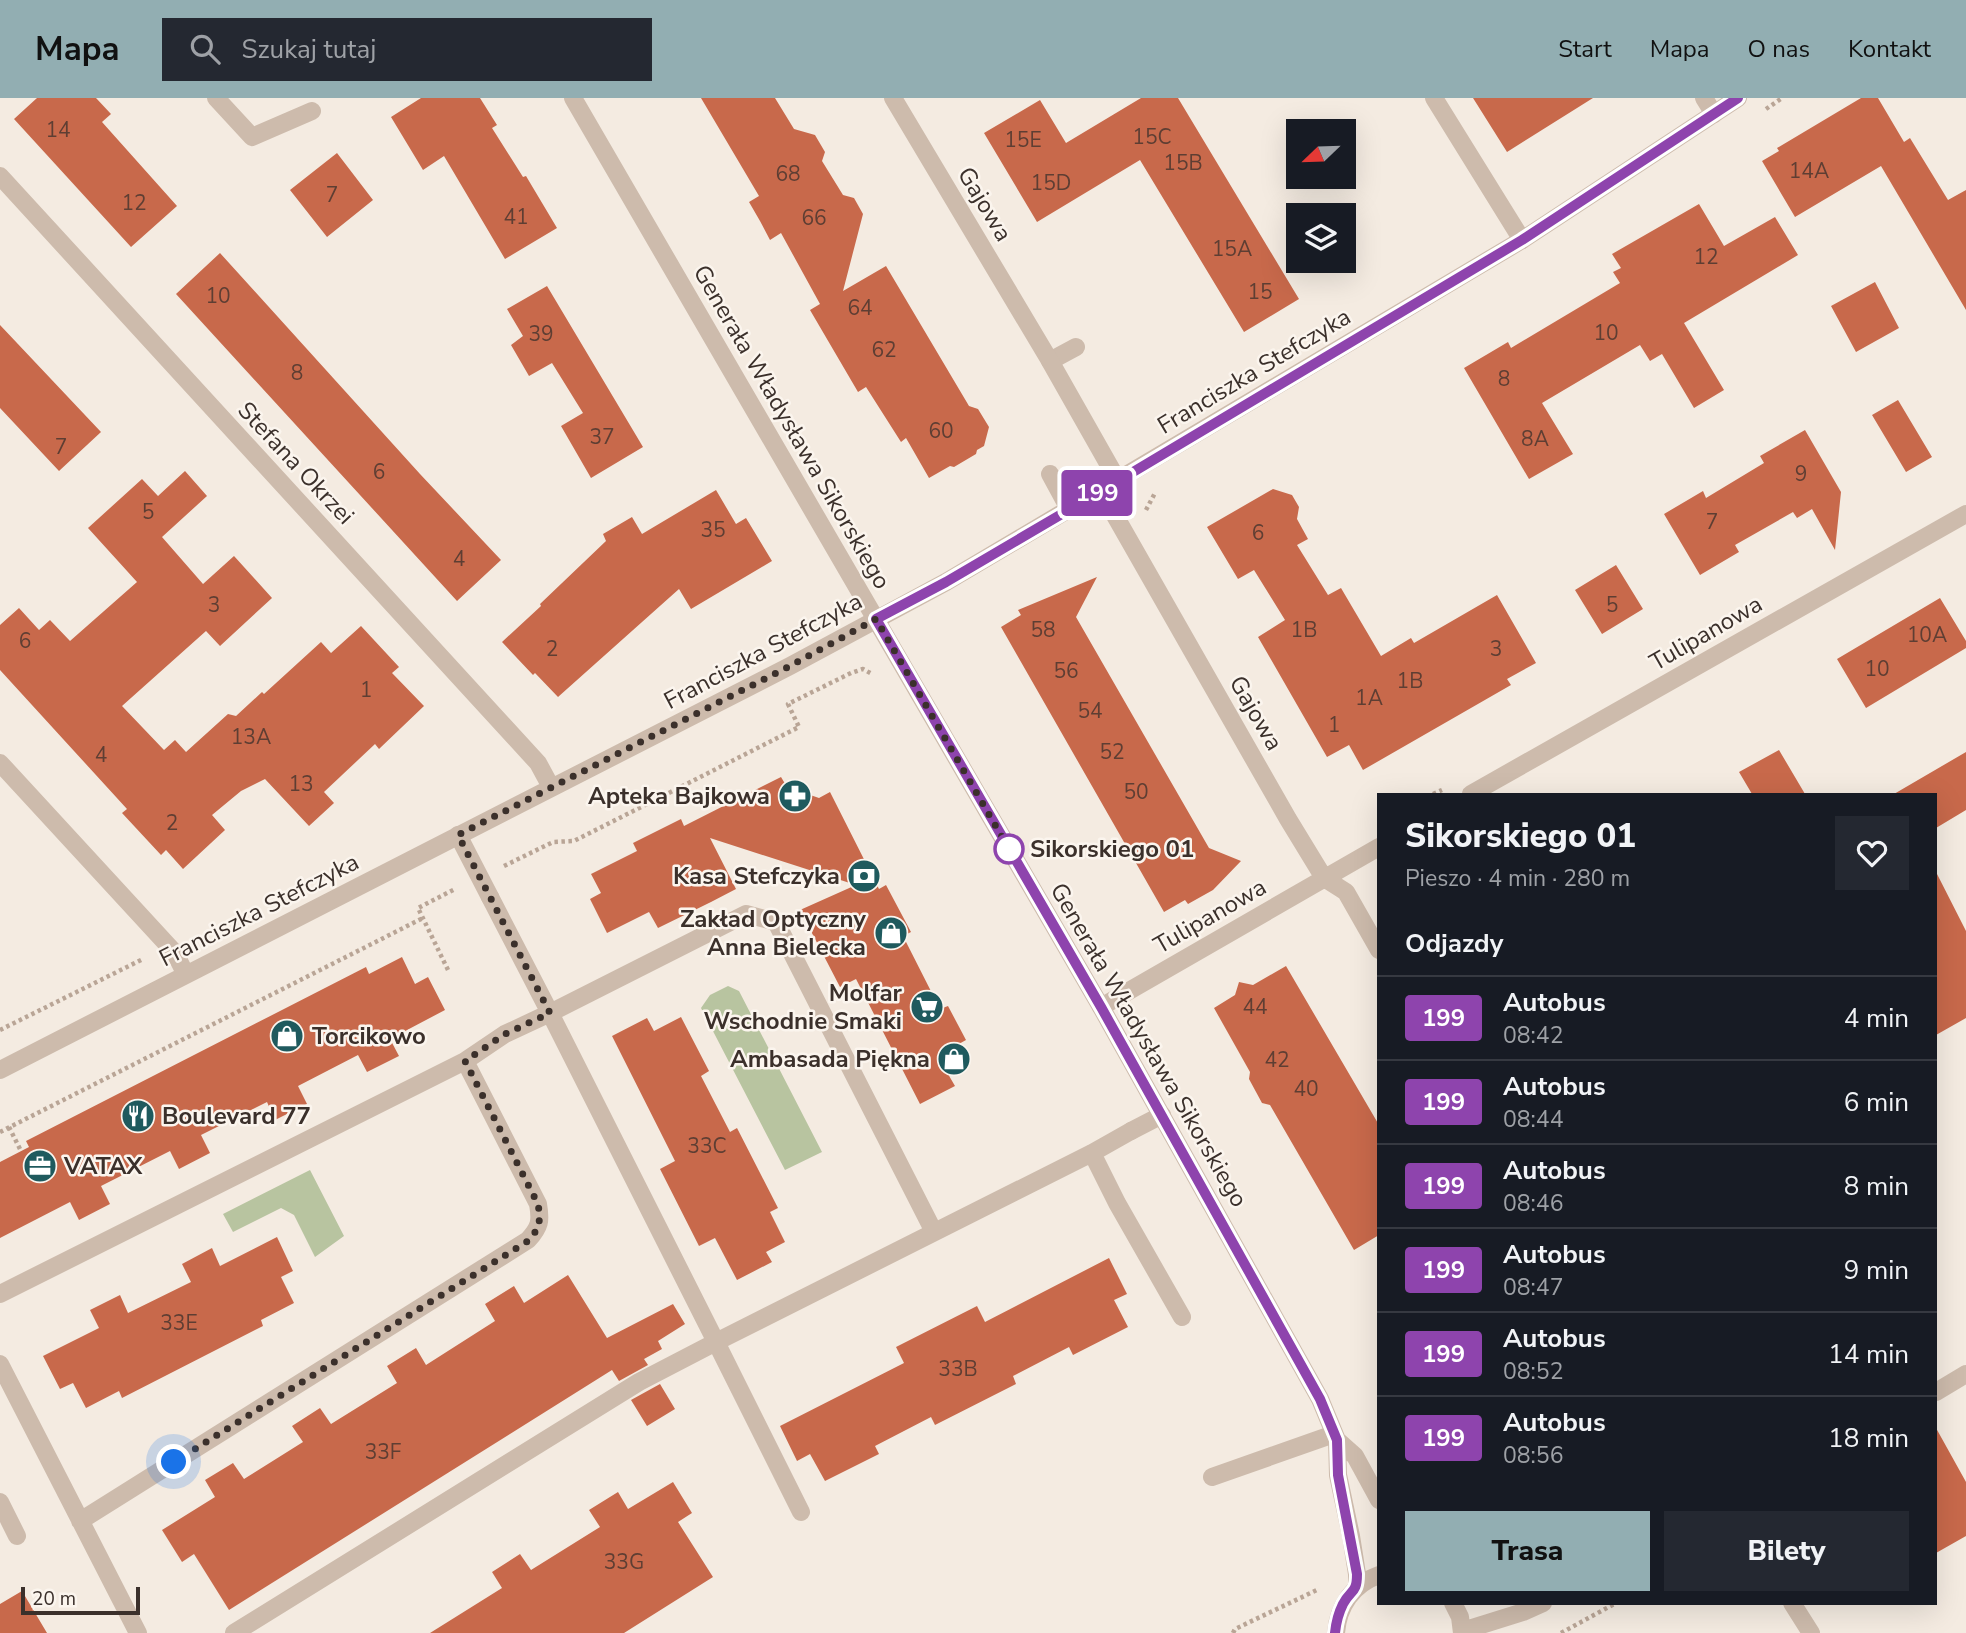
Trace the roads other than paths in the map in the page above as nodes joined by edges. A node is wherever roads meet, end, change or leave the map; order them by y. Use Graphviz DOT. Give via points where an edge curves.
graph roads {
  1 [pos="216,98"];
  2 [pos="573,98"];
  3 [pos="893,98"];
  4 [pos="1434,98"];
  5 [pos="1704,98"];
  6 [pos="1738,98"];
  7 [pos="312,111"];
  8 [pos="1714,114"];
  9 [pos="0,176"];
  10 [pos="1522,240"];
  11 [pos="1076,347"];
  12 [pos="1050,361"];
  13 [pos="1050,474"];
  14 [pos="1118,481"];
  15 [pos="1101,491"];
  16 [pos="1069,509"];
  17 [pos="1966,514"];
  18 [pos="876,619"];
  19 [pos="0,762"];
  20 [pos="551,787"];
  21 [pos="1473,793"];
  22 [pos="458,835"];
  23 [pos="1377,848"];
  24 [pos="1324,878"];
  25 [pos="1377,946"];
  26 [pos="186,975"];
  27 [pos="1101,1007"];
  28 [pos="550,1013"];
  29 [pos="465,1061"];
  30 [pos="0,1070"];
  31 [pos="1162,1115"];
  32 [pos="1092,1153"];
  33 [pos="934,1232"];
  34 [pos="0,1294"];
  35 [pos="1182,1317"];
  36 [pos="716,1342"];
  37 [pos="0,1364"];
  38 [pos="1966,1374"];
  39 [pos="1937,1391"];
  40 [pos="1335,1437"];
  41 [pos="1212,1477"];
  42 [pos="1377,1496"];
  43 [pos="0,1502"];
  44 [pos="800,1512"];
  45 [pos="80,1521"];
  46 [pos="17,1536"];
  47 [pos="1377,1576"];
  48 [pos="1357,1587"];
  49 [pos="1454,1605"];
  50 [pos="1539,1605"];
  51 [pos="1793,1605"];
  52 [pos="1462,1632"];
  53 [pos="138,1633"];
  54 [pos="234,1633"];
  55 [pos="1335,1633"];
  56 [pos="1811,1633"];
  1 -- 7 [label="street" via="252,137"];
  2 -- 18 [label="street, Generała Władysława Sikorskiego"];
  3 -- 12 [label="street, Gajowa"];
  4 -- 10 [label="street"];
  5 -- 8 [label="street"];
  6 -- 8 [label="street, Franciszka Stefczyka"];
  8 -- 10 [label="street, Franciszka Stefczyka"];
  9 -- 20 [label="street, Stefana Okrzei" via="538,763"];
  10 -- 14 [label="street, Franciszka Stefczyka"];
  11 -- 12 [label="street"];
  12 -- 14 [label="street, Gajowa"];
  13 -- 16 [label="street"];
  14 -- 15 [label="street, Franciszka Stefczyka"];
  15 -- 16 [label="street, Franciszka Stefczyka"];
  15 -- 24 [label="street, Gajowa"];
  16 -- 18 [label="street, Franciszka Stefczyka"];
  17 -- 21 [label="street, Tulipanowa"];
  18 -- 20 [label="street, Franciszka Stefczyka"];
  18 -- 27 [label="street, Generała Władysława Sikorskiego"];
  19 -- 26 [label="street" via="175,953"];
  20 -- 22 [label="street, Franciszka Stefczyka"];
  22 -- 26 [label="street, Franciszka Stefczyka"];
  22 -- 28 [label="street"];
  23 -- 24 [label="street, Tulipanowa"];
  24 -- 25 [label="street, Gajowa" via="1346,892"];
  24 -- 27 [label="street, Tulipanowa"];
  26 -- 30 [label="street, Franciszka Stefczyka"];
  27 -- 31 [label="street, Generała Władysława Sikorskiego"];
  28 -- 29 [label="street" via="505,1034"];
  28 -- 33 [label="street" via="746,914 776,922"];
  28 -- 36 [label="street"];
  29 -- 34 [label="street"];
  29 -- 45 [label="street" via="538,1204 536,1232"];
  31 -- 32 [label="street"];
  31 -- 40 [label="street, Generała Władysława Sikorskiego" via="1320,1399"];
  32 -- 33 [label="street"];
  32 -- 35 [label="street"];
  33 -- 36 [label="street"];
  36 -- 44 [label="street"];
  36 -- 54 [label="street" via="639,1382"];
  37 -- 45 [label="street"];
  38 -- 39 [label="street"];
  40 -- 41 [label="street"];
  40 -- 42 [label="street, Generała Władysława Sikorskiego" via="1355,1456"];
  40 -- 48 [label="street, Generała Władysława Sikorskiego"];
  43 -- 46 [label="street"];
  45 -- 53 [label="street"];
  47 -- 48 [label="street"];
  48 -- 55 [label="street" via="1344,1602"];
  49 -- 52 [label="street"];
  50 -- 52 [label="street"];
  51 -- 56 [label="street"];
}
